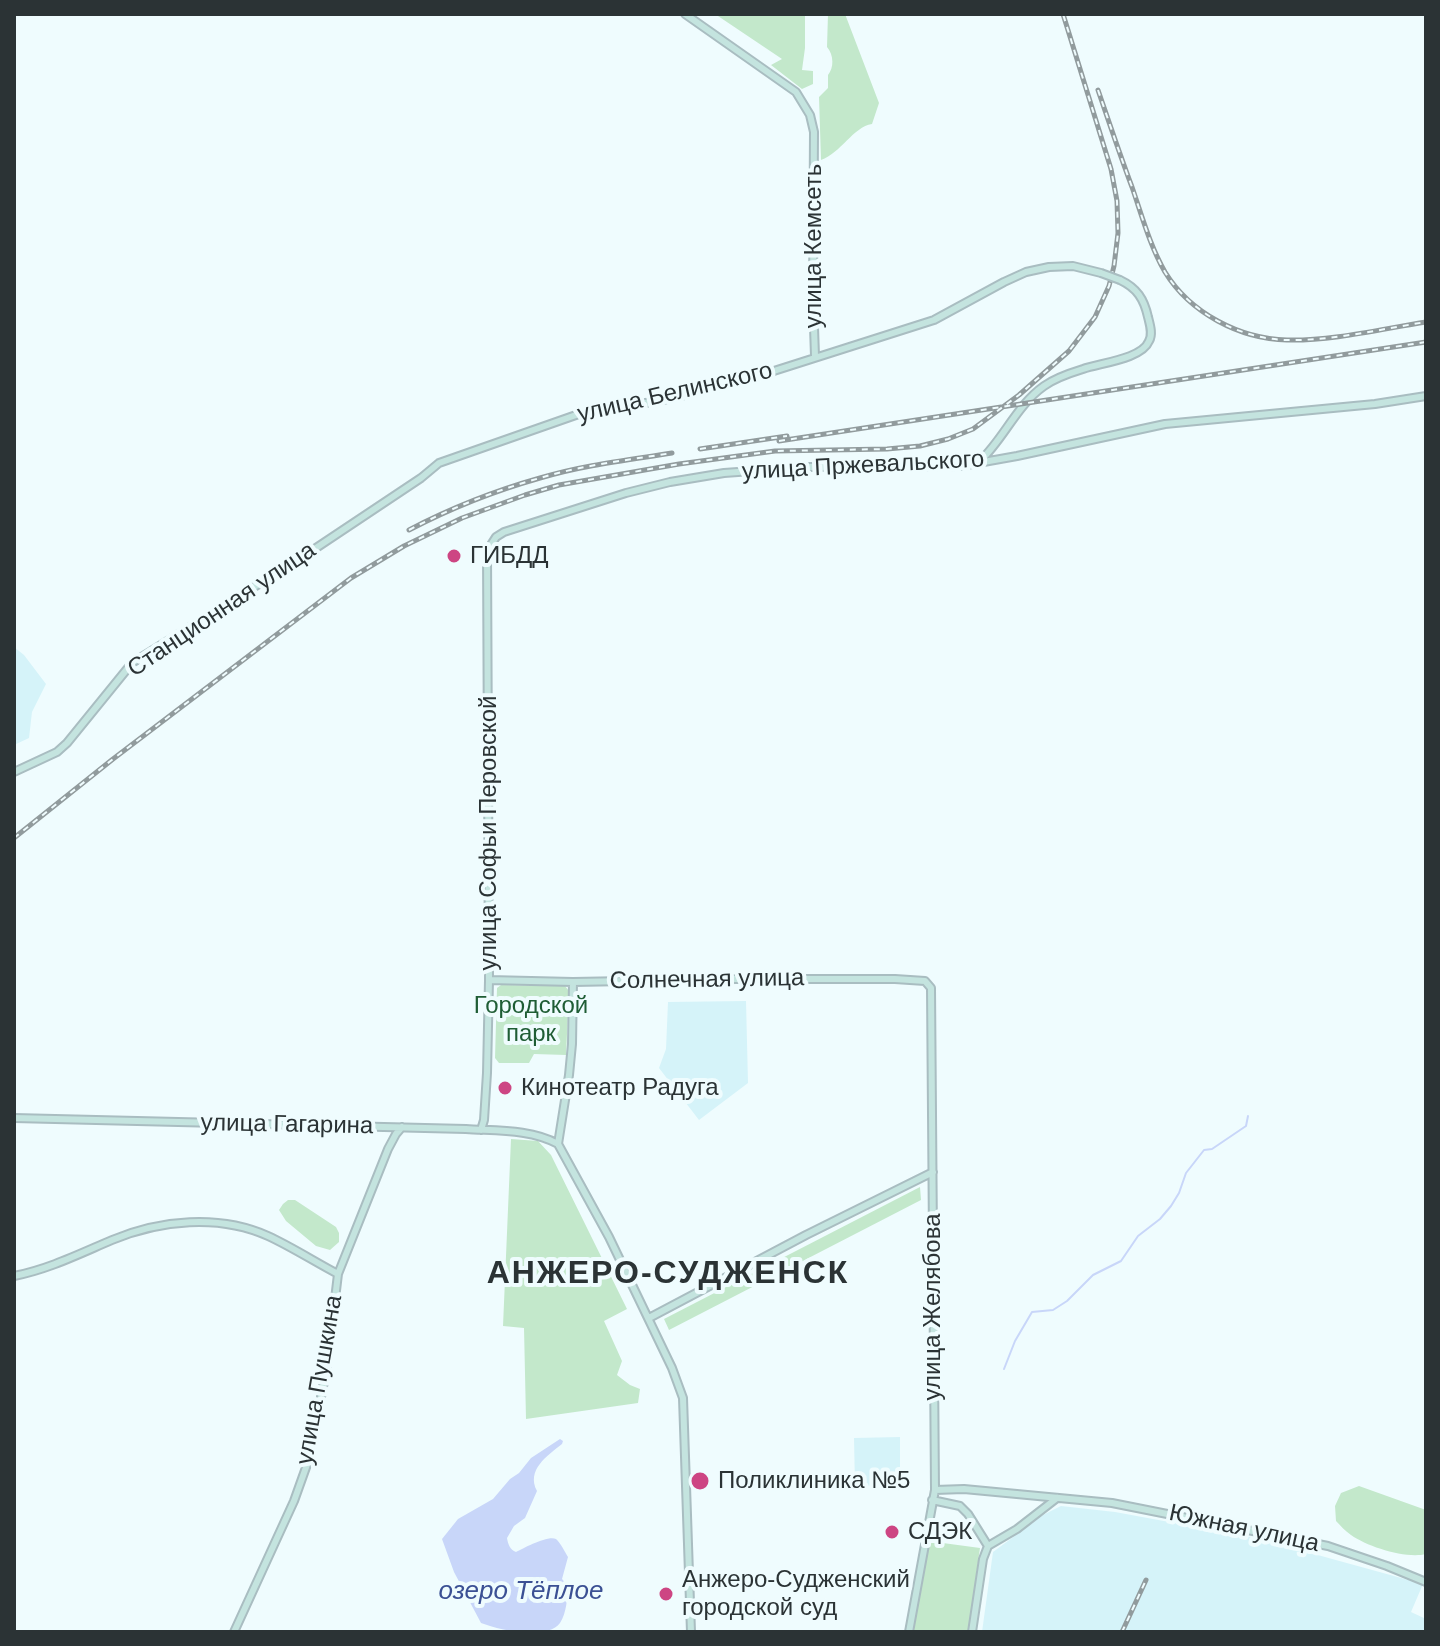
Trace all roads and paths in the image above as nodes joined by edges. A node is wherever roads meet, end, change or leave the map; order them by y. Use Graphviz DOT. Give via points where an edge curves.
graph roads {
  1 [pos="685,14"];
  2 [pos="815,356"];
  3 [pos="1426,396"];
  4 [pos="444,461"];
  5 [pos="979,462"];
  6 [pos="496,537"];
  7 [pos="14,772"];
  8 [pos="489,980"];
  9 [pos="925,981"];
  10 [pos="573,982"];
  11 [pos="14,1118"];
  12 [pos="402,1127"];
  13 [pos="481,1130"];
  14 [pos="558,1144"];
  15 [pos="933,1172"];
  16 [pos="338,1274"];
  17 [pos="14,1276"];
  18 [pos="649,1318"];
  19 [pos="935,1490"];
  20 [pos="1057,1498"];
  21 [pos="932,1500"];
  22 [pos="988,1546"];
  23 [pos="1426,1582"];
  24 [pos="234,1632"];
  25 [pos="691,1632"];
  26 [pos="909,1632"];
  27 [pos="972,1632"];
  1 -- 2 [label="main road, улица Кемсеть" via="796,92 810,115"];
  2 -- 4 [label="main road, улица Белинского" via="733,384 655,402 596,408"];
  2 -- 5 [label="main road, улица Кемсеть, bridge" via="934,320 1004,282 1049,267 1101,273 1137,291 1151,330 1147,345 1130,356 1046,384"];
  3 -- 5 [label="main road, улица Пржевальского" via="1165,424"];
  4 -- 7 [label="main road, Станционная улица" via="132,663 67,743"];
  5 -- 6 [label="main road, улица Пржевальского" via="724,473 626,493"];
  6 -- 8 [label="main road, улица Софьи Перовской" via="487,551"];
  8 -- 10 [label="main road, Солнечная улица"];
  8 -- 13 [label="main road, улица Софьи Перовской"];
  9 -- 10 [label="main road, Солнечная улица"];
  9 -- 15 [label="main road, улица Желябова" via="931,988 932,1008"];
  10 -- 14 [label="main road" via="572,1044"];
  11 -- 12 [label="main road, улица Гагарина"];
  12 -- 13 [label="main road, улица Гагарина"];
  12 -- 16 [label="main road, улица Пушкина" via="388,1149"];
  13 -- 14 [label="main road, улица Гагарина" via="532,1135"];
  14 -- 18 [label="main road"];
  15 -- 18 [label="main road"];
  15 -- 19 [label="main road, улица Желябова"];
  16 -- 17 [label="main road" via="264,1234 193,1221 155,1226"];
  16 -- 24 [label="main road, улица Пушкина" via="309,1459"];
  18 -- 25 [label="main road" via="683,1398"];
  19 -- 20 [label="main road, Южная улица"];
  19 -- 21 [label="main road, улица Желябова"];
  20 -- 22 [label="main road"];
  20 -- 23 [label="main road, Южная улица" via="1112,1503 1328,1546"];
  21 -- 22 [label="main road" via="960,1506"];
  21 -- 26 [label="main road, улица Желябова"];
  22 -- 27 [label="main road"];
}
